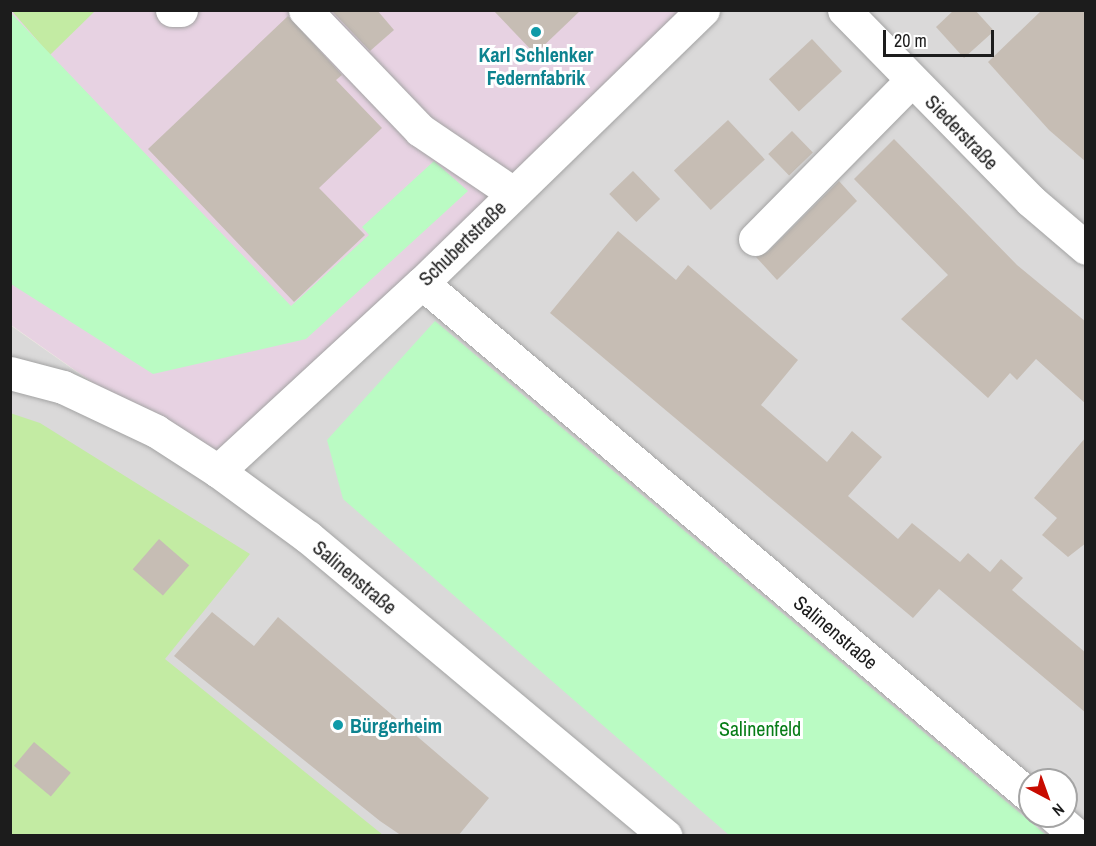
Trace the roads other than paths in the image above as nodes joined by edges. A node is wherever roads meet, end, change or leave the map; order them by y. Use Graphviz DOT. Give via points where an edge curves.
graph roads {
  1 [pos="172,10"];
  2 [pos="181,10"];
  3 [pos="305,10"];
  4 [pos="703,10"];
  5 [pos="844,10"];
  6 [pos="912,80"];
  7 [pos="513,193"];
  8 [pos="755,239"];
  9 [pos="1086,248"];
  10 [pos="422,283"];
  11 [pos="10,373"];
  12 [pos="218,471"];
  13 [pos="1018,786"];
  14 [pos="666,836"];
  1 -- 2 [label="street"];
  3 -- 7 [label="street" via="420,130"];
  4 -- 7 [label="street, Schubertstraße"];
  5 -- 6 [label="street, Siederstraße"];
  6 -- 8 [label="street"];
  6 -- 9 [label="street, Siederstraße" via="1031,201"];
  7 -- 10 [label="street, Schubertstraße"];
  10 -- 12 [label="street, Schubertstraße"];
  10 -- 13 [label="street, Salinenstraße"];
  11 -- 12 [label="street, Salinenstraße" via="74,392 156,431"];
  12 -- 14 [label="street, Salinenstraße" via="308,537"];
}
